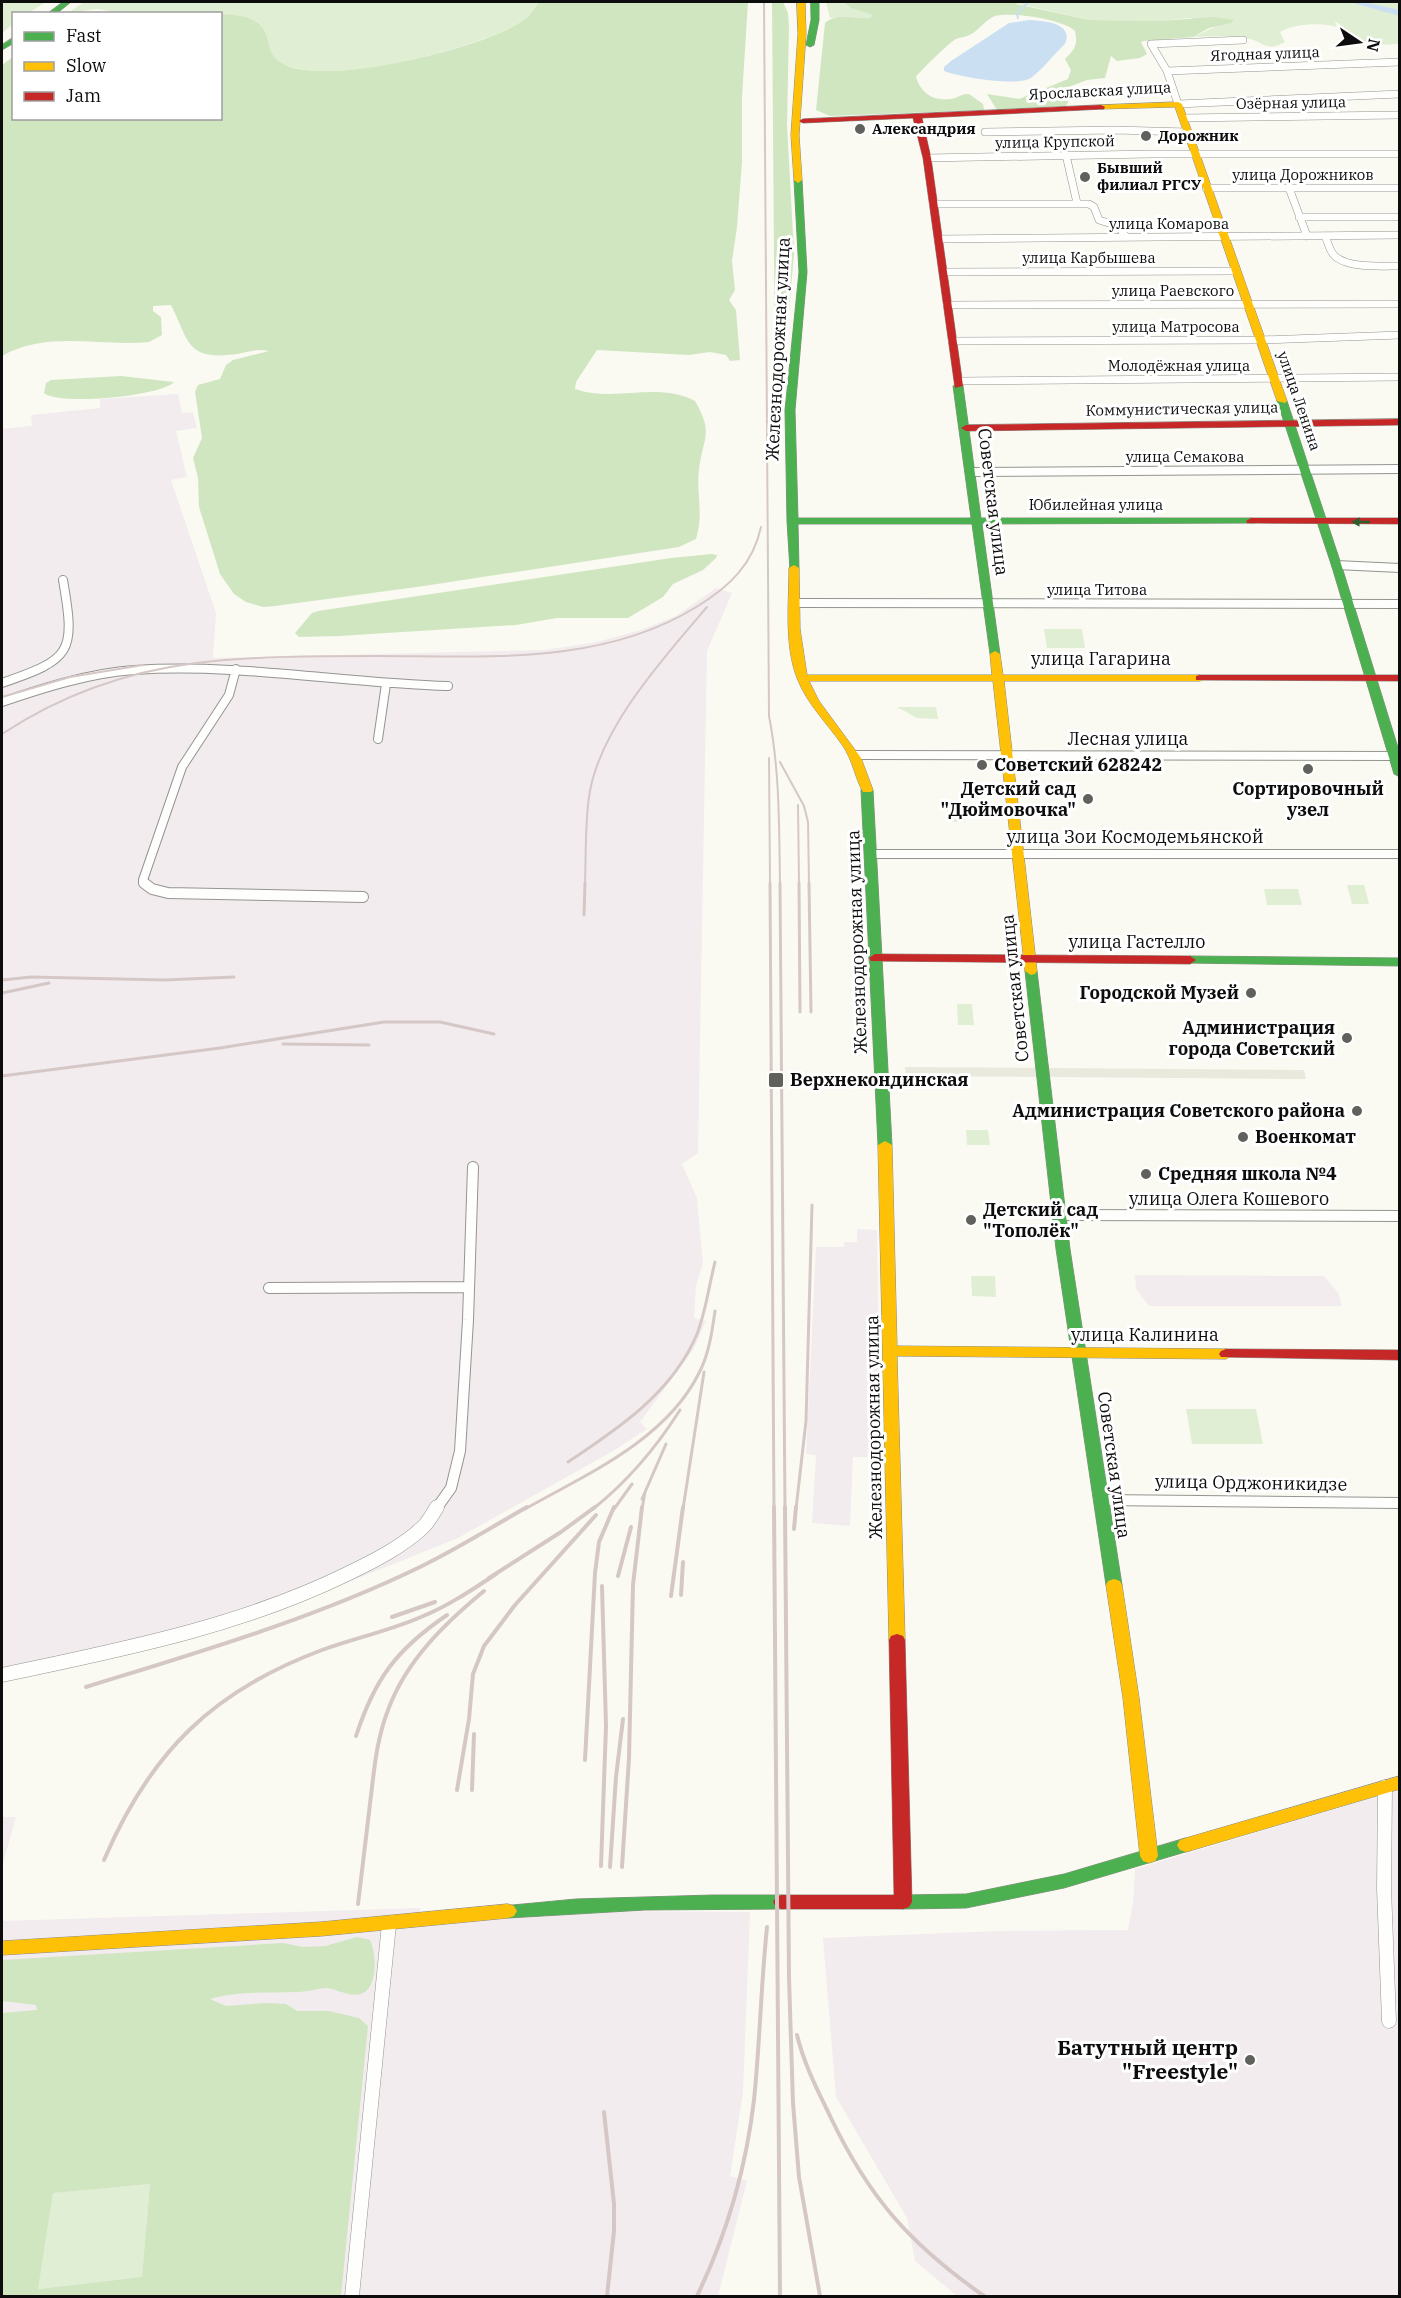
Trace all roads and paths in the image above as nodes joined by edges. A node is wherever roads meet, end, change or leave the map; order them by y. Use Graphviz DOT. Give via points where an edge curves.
graph roads {
  1 [pos="67,2"];
  2 [pos="801,2"];
  3 [pos="815,2"];
  4 [pos="53,12"];
  5 [pos="1243,40"];
  6 [pos="1400,62"];
  7 [pos="1167,71"];
  8 [pos="1400,94"];
  9 [pos="1178,104"];
  10 [pos="1400,115"];
  11 [pos="917,116"];
  12 [pos="1183,118"];
  13 [pos="801,121"];
  14 [pos="985,132"];
  15 [pos="1188,132"];
  16 [pos="1195,154"];
  17 [pos="1400,154"];
  18 [pos="1066,155"];
  19 [pos="927,158"];
  20 [pos="1206,188"];
  21 [pos="1289,188"];
  22 [pos="1400,189"];
  23 [pos="1077,203"];
  24 [pos="933,204"];
  25 [pos="1299,216"];
  26 [pos="1400,217"];
  27 [pos="1400,235"];
  28 [pos="1307,236"];
  29 [pos="1325,236"];
  30 [pos="1126,237"];
  31 [pos="1222,237"];
  32 [pos="938,239"];
  33 [pos="1400,266"];
  34 [pos="1235,271"];
  35 [pos="943,272"];
  36 [pos="1400,304"];
  37 [pos="947,305"];
  38 [pos="1248,305"];
  39 [pos="1400,335"];
  40 [pos="1261,340"];
  41 [pos="952,341"];
  42 [pos="1400,377"];
  43 [pos="1274,379"];
  44 [pos="959,381"];
  45 [pos="1400,422"];
  46 [pos="1290,424"];
  47 [pos="966,428"];
  48 [pos="1400,469"];
  49 [pos="1306,470"];
  50 [pos="971,472"];
  51 [pos="792,521"];
  52 [pos="1400,521"];
  53 [pos="977,522"];
  54 [pos="1323,522"];
  55 [pos="1336,565"];
  56 [pos="1400,568"];
  57 [pos="63,580"];
  58 [pos="795,603"];
  59 [pos="988,603"];
  60 [pos="1348,603"];
  61 [pos="1400,604"];
  62 [pos="236,669"];
  63 [pos="998,677"];
  64 [pos="802,678"];
  65 [pos="1372,678"];
  66 [pos="1400,678"];
  67 [pos="2,683"];
  68 [pos="386,684"];
  69 [pos="448,686"];
  70 [pos="2,702"];
  71 [pos="378,739"];
  72 [pos="856,755"];
  73 [pos="1008,755"];
  74 [pos="1397,756"];
  75 [pos="1400,774"];
  76 [pos="1017,853"];
  77 [pos="871,854"];
  78 [pos="1400,854"];
  79 [pos="363,897"];
  80 [pos="875,958"];
  81 [pos="1030,959"];
  82 [pos="1400,962"];
  83 [pos="473,1167"];
  84 [pos="1059,1215"];
  85 [pos="1400,1216"];
  86 [pos="469,1287"];
  87 [pos="268,1288"];
  88 [pos="891,1352"];
  89 [pos="1078,1352"];
  90 [pos="1400,1355"];
  91 [pos="1101,1500"];
  92 [pos="1400,1503"];
  93 [pos="2,1676"];
  94 [pos="1400,1782"];
  95 [pos="1385,1786"];
  96 [pos="1149,1856"];
  97 [pos="903,1902"];
  98 [pos="389,1924"];
  99 [pos="2,1948"];
  100 [pos="1394,1958"];
  101 [pos="1389,2021"];
  102 [pos="352,2296"];
  1 -- 4 [label="main road"];
  2 -- 13 [label="main road"];
  3 -- 13 [label="main road"];
  5 -- 7 [label="street, улица Ленина" via="1151,44"];
  6 -- 7 [label="street, Ягодная улица"];
  7 -- 9 [label="street, улица Ленина"];
  8 -- 9 [label="street, Ярославская улица"];
  9 -- 11 [label="main road, Ярославская улица"];
  9 -- 12 [label="main road, улица Ленина"];
  10 -- 12 [label="street, Озёрная улица"];
  11 -- 13 [label="main road, Ярославская улица"];
  11 -- 19 [label="main road, Советская улица"];
  12 -- 15 [label="main road, улица Ленина"];
  13 -- 51 [label="main road, Железнодорожная улица" via="803,272 790,410"];
  14 -- 15 [label="street"];
  15 -- 16 [label="main road, улица Ленина"];
  16 -- 17 [label="street, улица Крупской"];
  16 -- 18 [label="street, улица Крупской"];
  16 -- 20 [label="main road, улица Ленина"];
  18 -- 19 [label="street, улица Крупской"];
  18 -- 23 [label="street"];
  19 -- 24 [label="main road, Советская улица"];
  20 -- 21 [label="street, улица Дорожников"];
  20 -- 31 [label="main road, улица Ленина"];
  21 -- 22 [label="street, улица Дорожников"];
  21 -- 25 [label="street"];
  23 -- 24 [label="street"];
  23 -- 30 [label="street" via="1092,205 1099,220 1118,226"];
  24 -- 32 [label="main road, Советская улица"];
  25 -- 26 [label="street"];
  25 -- 28 [label="street"];
  27 -- 29 [label="street, улица Комарова"];
  28 -- 29 [label="street, улица Комарова"];
  28 -- 31 [label="street, улица Комарова"];
  29 -- 33 [label="street" via="1334,255 1342,260"];
  30 -- 31 [label="street, улица Комарова"];
  30 -- 32 [label="street, улица Комарова"];
  31 -- 34 [label="main road, улица Ленина"];
  32 -- 35 [label="main road, Советская улица"];
  34 -- 35 [label="street, улица Карбышева"];
  34 -- 38 [label="main road, улица Ленина"];
  35 -- 37 [label="main road, Советская улица"];
  36 -- 38 [label="street, улица Раевского"];
  37 -- 38 [label="street, улица Раевского"];
  37 -- 41 [label="main road, Советская улица"];
  38 -- 40 [label="main road, улица Ленина"];
  39 -- 40 [label="street, улица Матросова"];
  40 -- 41 [label="street, улица Матросова"];
  40 -- 43 [label="main road, улица Ленина"];
  41 -- 44 [label="main road, Советская улица"];
  42 -- 43 [label="street, Молодёжная улица"];
  43 -- 44 [label="street, Молодёжная улица"];
  43 -- 46 [label="main road, улица Ленина"];
  44 -- 47 [label="main road, Советская улица"];
  45 -- 46 [label="main road, Коммунистическая улица"];
  46 -- 47 [label="main road, Коммунистическая улица"];
  46 -- 49 [label="main road, улица Ленина"];
  47 -- 50 [label="main road, Советская улица"];
  48 -- 49 [label="street, улица Семакова"];
  49 -- 50 [label="street, улица Семакова"];
  49 -- 54 [label="main road, улица Ленина"];
  50 -- 53 [label="main road, Советская улица"];
  51 -- 53 [label="main road, Юбилейная улица"];
  51 -- 58 [label="main road, Железнодорожная улица"];
  52 -- 54 [label="main road, Юбилейная улица, one-way"];
  53 -- 54 [label="main road, Юбилейная улица"];
  53 -- 59 [label="main road, Советская улица"];
  54 -- 55 [label="main road, улица Ленина"];
  55 -- 56 [label="street"];
  55 -- 60 [label="main road, улица Ленина"];
  57 -- 67 [label="street" via="70,630 62,653 49,665"];
  58 -- 59 [label="street, улица Титова"];
  58 -- 64 [label="main road, Железнодорожная улица"];
  59 -- 60 [label="street, улица Титова"];
  59 -- 63 [label="main road, Советская улица"];
  60 -- 61 [label="street, улица Титова"];
  60 -- 65 [label="main road, улица Ленина"];
  62 -- 68 [label="street"];
  62 -- 70 [label="street" via="125,670 48,686"];
  62 -- 79 [label="street" via="229,695 182,767 144,884 168,892"];
  63 -- 64 [label="main road, улица Гагарина"];
  63 -- 65 [label="main road, улица Гагарина"];
  63 -- 73 [label="main road, Советская улица"];
  64 -- 72 [label="main road, Железнодорожная улица" via="817,705"];
  65 -- 66 [label="main road, улица Гагарина"];
  65 -- 74 [label="main road, улица Ленина"];
  68 -- 69 [label="street"];
  68 -- 71 [label="street"];
  72 -- 73 [label="street, Лесная улица"];
  72 -- 77 [label="main road, Железнодорожная улица" via="867,786"];
  73 -- 74 [label="street, Лесная улица"];
  73 -- 76 [label="main road, Советская улица"];
  74 -- 75 [label="main road, улица Ленина"];
  76 -- 77 [label="street, улица Зои Космодемьянской"];
  76 -- 78 [label="street, улица Зои Космодемьянской"];
  76 -- 81 [label="main road, Советская улица"];
  77 -- 80 [label="main road, Железнодорожная улица"];
  80 -- 81 [label="main road, улица Гастелло"];
  80 -- 88 [label="main road, Железнодорожная улица"];
  81 -- 82 [label="main road, улица Гастелло"];
  81 -- 84 [label="main road, Советская улица"];
  83 -- 86 [label="street"];
  84 -- 85 [label="street, улица Олега Кошевого"];
  84 -- 89 [label="main road, Советская улица"];
  86 -- 87 [label="street"];
  86 -- 93 [label="street" via="455,1477 442,1506 418,1530 347,1575 254,1612"];
  88 -- 89 [label="main road, улица Калинина"];
  88 -- 97 [label="main road, Железнодорожная улица"];
  89 -- 90 [label="main road, улица Калинина"];
  89 -- 91 [label="main road, Советская улица"];
  91 -- 92 [label="street, улица Орджоникидзе"];
  91 -- 96 [label="main road, Советская улица" via="1134,1718"];
  94 -- 95 [label="main road"];
  95 -- 96 [label="main road"];
  95 -- 100 [label="street" via="1384,1888"];
  96 -- 97 [label="main road" via="1064,1881 984,1898"];
  97 -- 98 [label="main road" via="613,1904"];
  98 -- 99 [label="main road"];
  98 -- 102 [label="street"];
  100 -- 101 [label="street"];
}
